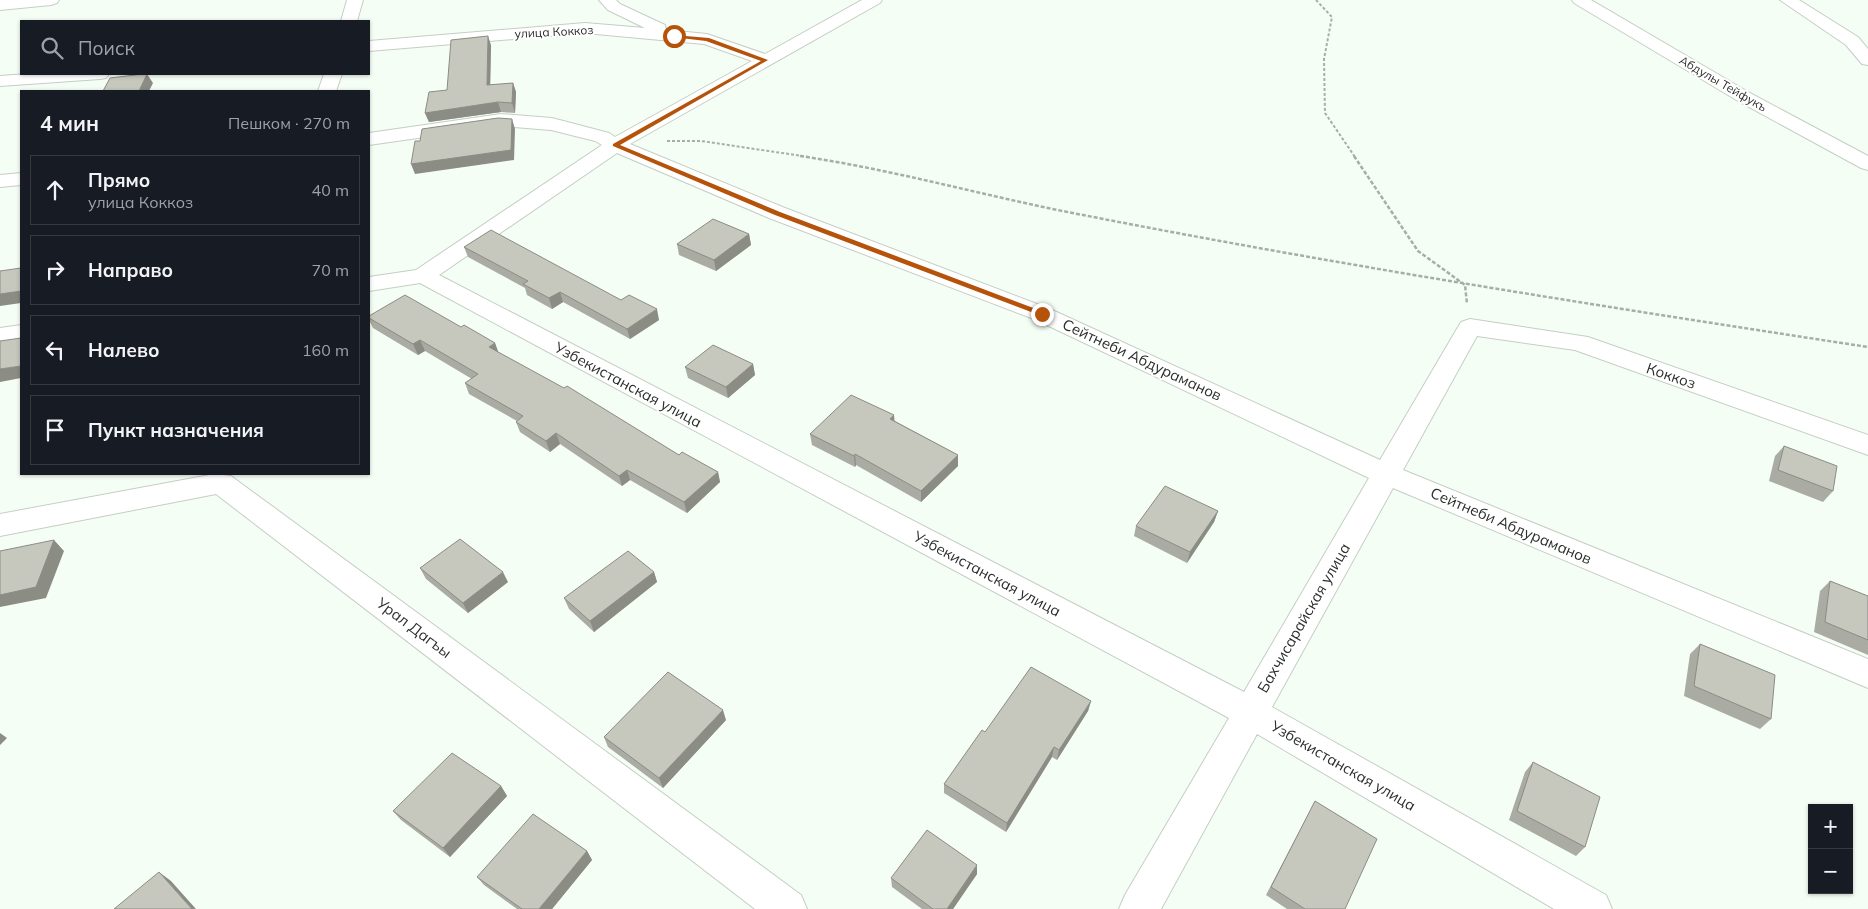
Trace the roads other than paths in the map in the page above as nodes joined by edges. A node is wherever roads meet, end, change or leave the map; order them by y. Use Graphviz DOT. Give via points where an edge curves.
graph roads {
  1 [pos="51,0"];
  2 [pos="355,0"];
  3 [pos="607,0"];
  4 [pos="874,0"];
  5 [pos="1580,0"];
  6 [pos="1788,0"];
  7 [pos="0,5"];
  8 [pos="349,20"];
  9 [pos="674,36"];
  10 [pos="370,46"];
  11 [pos="765,60"];
  12 [pos="1868,60"];
  13 [pos="86,75"];
  14 [pos="333,75"];
  15 [pos="0,81"];
  16 [pos="327,90"];
  17 [pos="370,139"];
  18 [pos="626,150"];
  19 [pos="1868,164"];
  20 [pos="20,179"];
  21 [pos="0,181"];
  22 [pos="423,276"];
  23 [pos="370,284"];
  24 [pos="1470,327"];
  25 [pos="20,333"];
  26 [pos="0,336"];
  27 [pos="1868,445"];
  28 [pos="1386,474"];
  29 [pos="223,478"];
  30 [pos="0,525"];
  31 [pos="1868,674"];
  32 [pos="1251,713"];
  33 [pos="786,909"];
  34 [pos="1139,909"];
  35 [pos="1592,909"];
  1 -- 7 [label="street"];
  2 -- 8 [label="street"];
  3 -- 9 [label="street" via="614,7"];
  4 -- 11 [label="street"];
  5 -- 19 [label="street, Абдулы Тейфукъ" via="1744,97"];
  6 -- 12 [label="street" via="1852,41"];
  9 -- 10 [label="street, улица Коккоз" via="585,28"];
  9 -- 11 [label="street, улица Коккоз" via="707,40"];
  11 -- 18 [label="street"];
  13 -- 15 [label="street"];
  14 -- 16 [label="street"];
  17 -- 18 [label="street, Сейтнеби Абдураманов" via="501,120 526,121 602,137"];
  18 -- 22 [label="street"];
  18 -- 28 [label="street, Сейтнеби Абдураманов" via="778,213 1042,314"];
  20 -- 21 [label="street"];
  22 -- 23 [label="street"];
  22 -- 32 [label="street, Узбекистанская улица"];
  24 -- 27 [label="street, Коккоз" via="1579,343"];
  24 -- 28 [label="street, Бахчисарайская улица"];
  25 -- 26 [label="street"];
  28 -- 31 [label="street, Сейтнеби Абдураманов"];
  28 -- 32 [label="street, Бахчисарайская улица"];
  29 -- 30 [label="street, Урал Дагъы"];
  29 -- 33 [label="street, Урал Дагъы"];
  32 -- 34 [label="street, Бахчисарайская улица"];
  32 -- 35 [label="street, Узбекистанская улица"];
}
